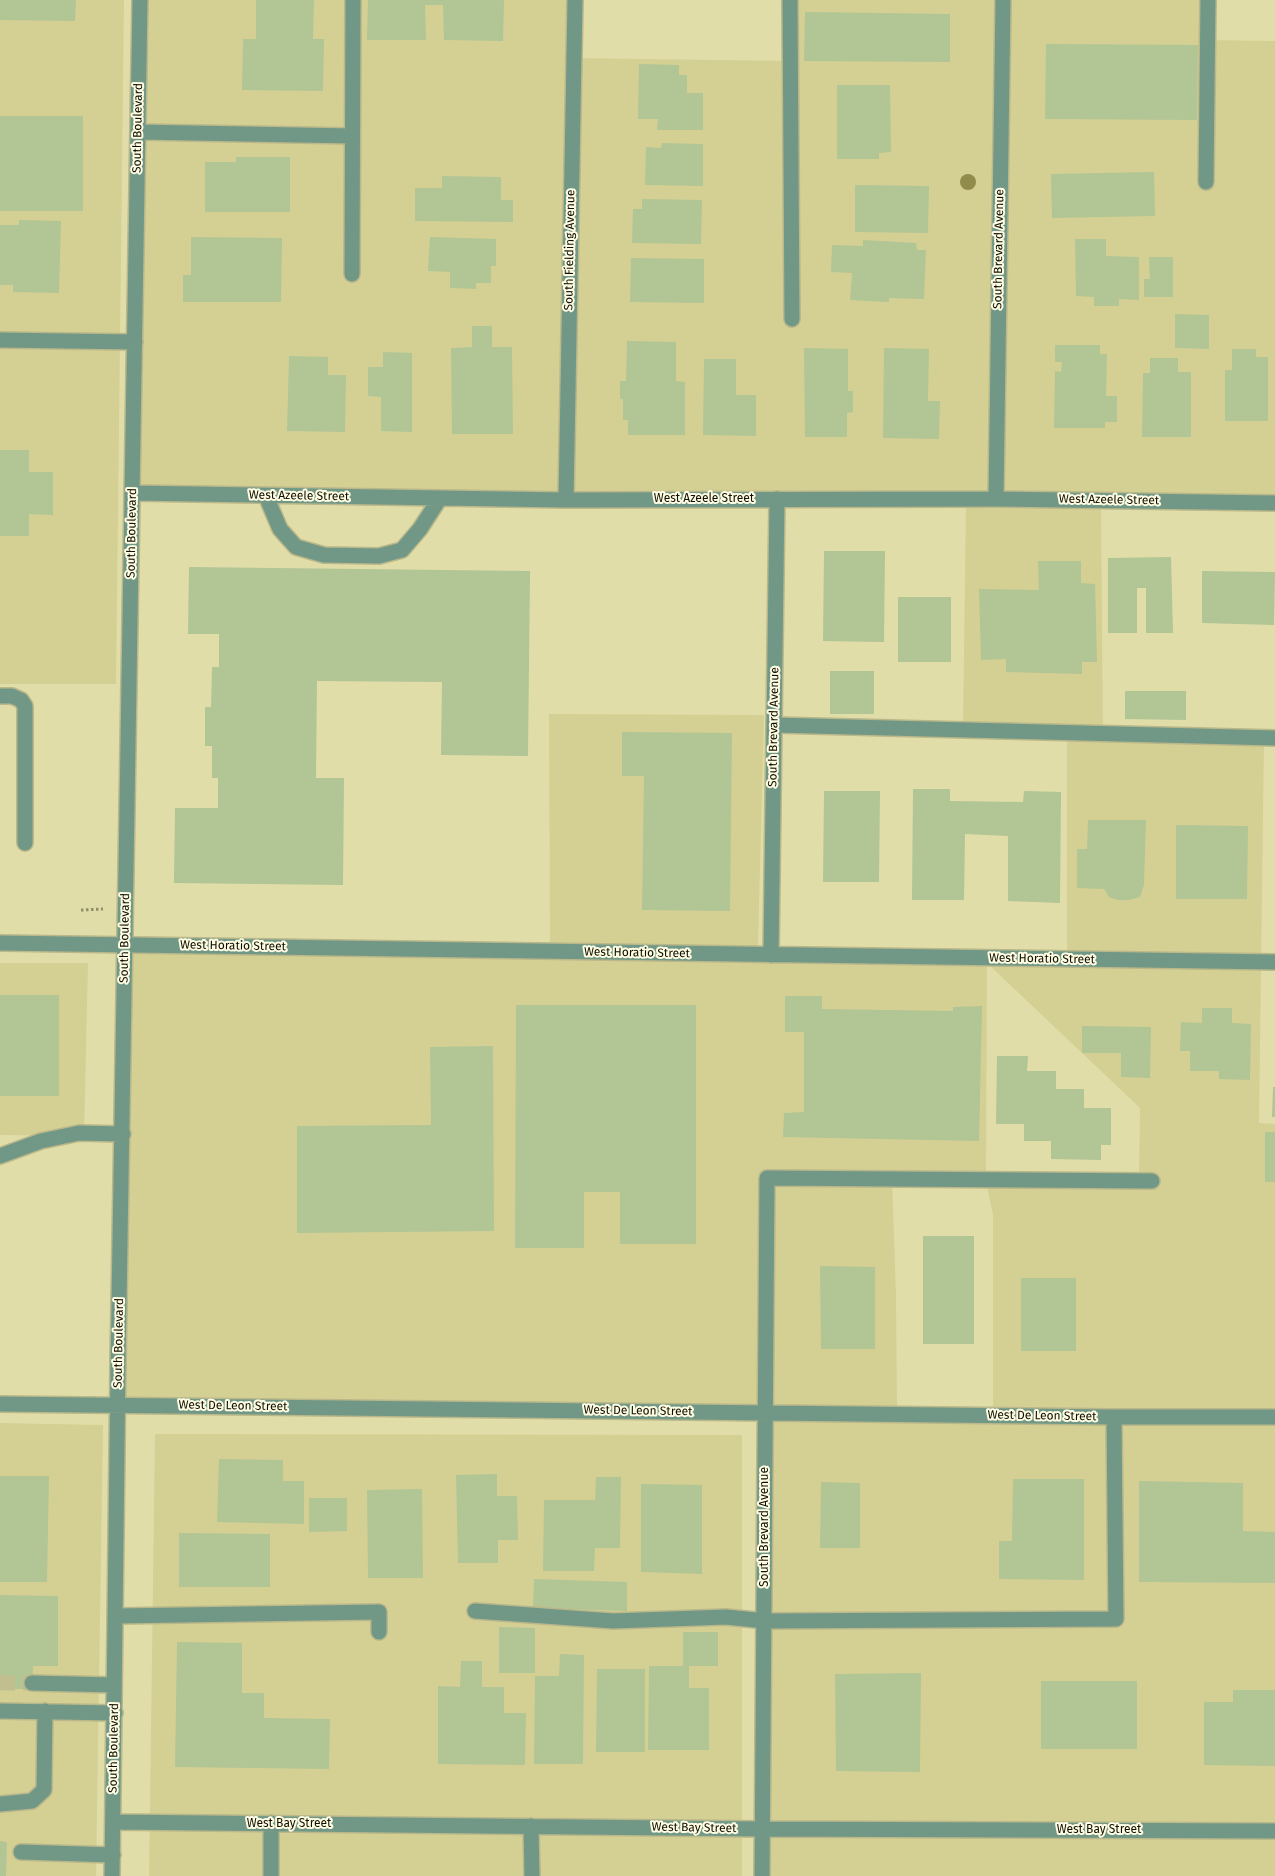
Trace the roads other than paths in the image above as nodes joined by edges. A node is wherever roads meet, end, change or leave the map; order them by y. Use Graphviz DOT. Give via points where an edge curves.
graph roads {
  1 [pos="140,0"];
  2 [pos="353,0"];
  3 [pos="575,0"];
  4 [pos="790,0"];
  5 [pos="1003,0"];
  6 [pos="1208,0"];
  7 [pos="138,132"];
  8 [pos="352,136"];
  9 [pos="1206,182"];
  10 [pos="352,274"];
  11 [pos="792,319"];
  12 [pos="0,340"];
  13 [pos="134,342"];
  14 [pos="132,493"];
  15 [pos="266,496"];
  16 [pos="440,498"];
  17 [pos="777,499"];
  18 [pos="996,499"];
  19 [pos="566,500"];
  20 [pos="1275,503"];
  21 [pos="0,696"];
  22 [pos="774,725"];
  23 [pos="1275,738"];
  24 [pos="25,844"];
  25 [pos="0,944"];
  26 [pos="125,944"];
  27 [pos="771,955"];
  28 [pos="1275,962"];
  29 [pos="123,1134"];
  30 [pos="0,1156"];
  31 [pos="1152,1181"];
  32 [pos="0,1404"];
  33 [pos="118,1404"];
  34 [pos="765,1413"];
  35 [pos="1114,1417"];
  36 [pos="1275,1417"];
  37 [pos="475,1611"];
  38 [pos="116,1616"];
  39 [pos="765,1621"];
  40 [pos="379,1632"];
  41 [pos="32,1683"];
  42 [pos="114,1685"];
  43 [pos="0,1711"];
  44 [pos="39,1711"];
  45 [pos="115,1713"];
  46 [pos="0,1804"];
  47 [pos="114,1822"];
  48 [pos="271,1823"];
  49 [pos="531,1826"];
  50 [pos="762,1829"];
  51 [pos="1275,1831"];
  52 [pos="21,1852"];
  53 [pos="113,1855"];
  54 [pos="112,1876"];
  55 [pos="271,1876"];
  56 [pos="532,1876"];
  57 [pos="762,1876"];
  1 -- 7 [label="street, South Boulevard"];
  2 -- 8 [label="street"];
  3 -- 19 [label="street, South Fielding Avenue"];
  4 -- 11 [label="street"];
  5 -- 18 [label="street, South Brevard Avenue"];
  6 -- 9 [label="street"];
  7 -- 8 [label="street"];
  7 -- 13 [label="street, South Boulevard"];
  8 -- 10 [label="street"];
  12 -- 13 [label="street"];
  13 -- 14 [label="street, South Boulevard"];
  14 -- 15 [label="street, West Azeele Street"];
  14 -- 26 [label="street, South Boulevard"];
  15 -- 16 [label="street, West Azeele Street"];
  15 -- 16 [label="street" via="280,529 296,547 324,555 379,556 402,550"];
  16 -- 19 [label="street, West Azeele Street"];
  17 -- 18 [label="street, West Azeele Street"];
  17 -- 19 [label="street, West Azeele Street"];
  17 -- 22 [label="street, South Brevard Avenue"];
  18 -- 20 [label="street, West Azeele Street"];
  21 -- 24 [label="street" via="12,696 25,706"];
  22 -- 23 [label="street"];
  22 -- 27 [label="street, South Brevard Avenue"];
  25 -- 26 [label="street, West Horatio Street"];
  26 -- 27 [label="street, West Horatio Street"];
  26 -- 29 [label="street, South Boulevard"];
  27 -- 28 [label="street, West Horatio Street"];
  29 -- 30 [label="street" via="79,1133"];
  29 -- 33 [label="street, South Boulevard"];
  31 -- 34 [label="street, South Brevard Avenue" via="767,1178"];
  32 -- 33 [label="street, West De Leon Street"];
  33 -- 34 [label="street, West De Leon Street"];
  33 -- 38 [label="street, South Boulevard"];
  34 -- 35 [label="street, West De Leon Street"];
  34 -- 39 [label="street, South Brevard Avenue"];
  35 -- 36 [label="street, West De Leon Street"];
  35 -- 39 [label="street" via="1116,1619"];
  37 -- 39 [label="street" via="612,1621 726,1617"];
  38 -- 40 [label="street" via="379,1612"];
  38 -- 42 [label="street, South Boulevard"];
  39 -- 50 [label="street, South Brevard Avenue"];
  41 -- 42 [label="street"];
  42 -- 45 [label="street, South Boulevard"];
  43 -- 44 [label="street"];
  44 -- 45 [label="street"];
  44 -- 46 [label="street" via="44,1790 32,1800"];
  45 -- 47 [label="street, South Boulevard"];
  47 -- 48 [label="street, West Bay Street"];
  47 -- 53 [label="street, South Boulevard"];
  48 -- 49 [label="street, West Bay Street"];
  48 -- 55 [label="street"];
  49 -- 50 [label="street, West Bay Street"];
  49 -- 56 [label="street"];
  50 -- 51 [label="street, West Bay Street"];
  50 -- 57 [label="street, South Brevard Avenue"];
  52 -- 53 [label="street"];
  53 -- 54 [label="street, South Boulevard"];
}
